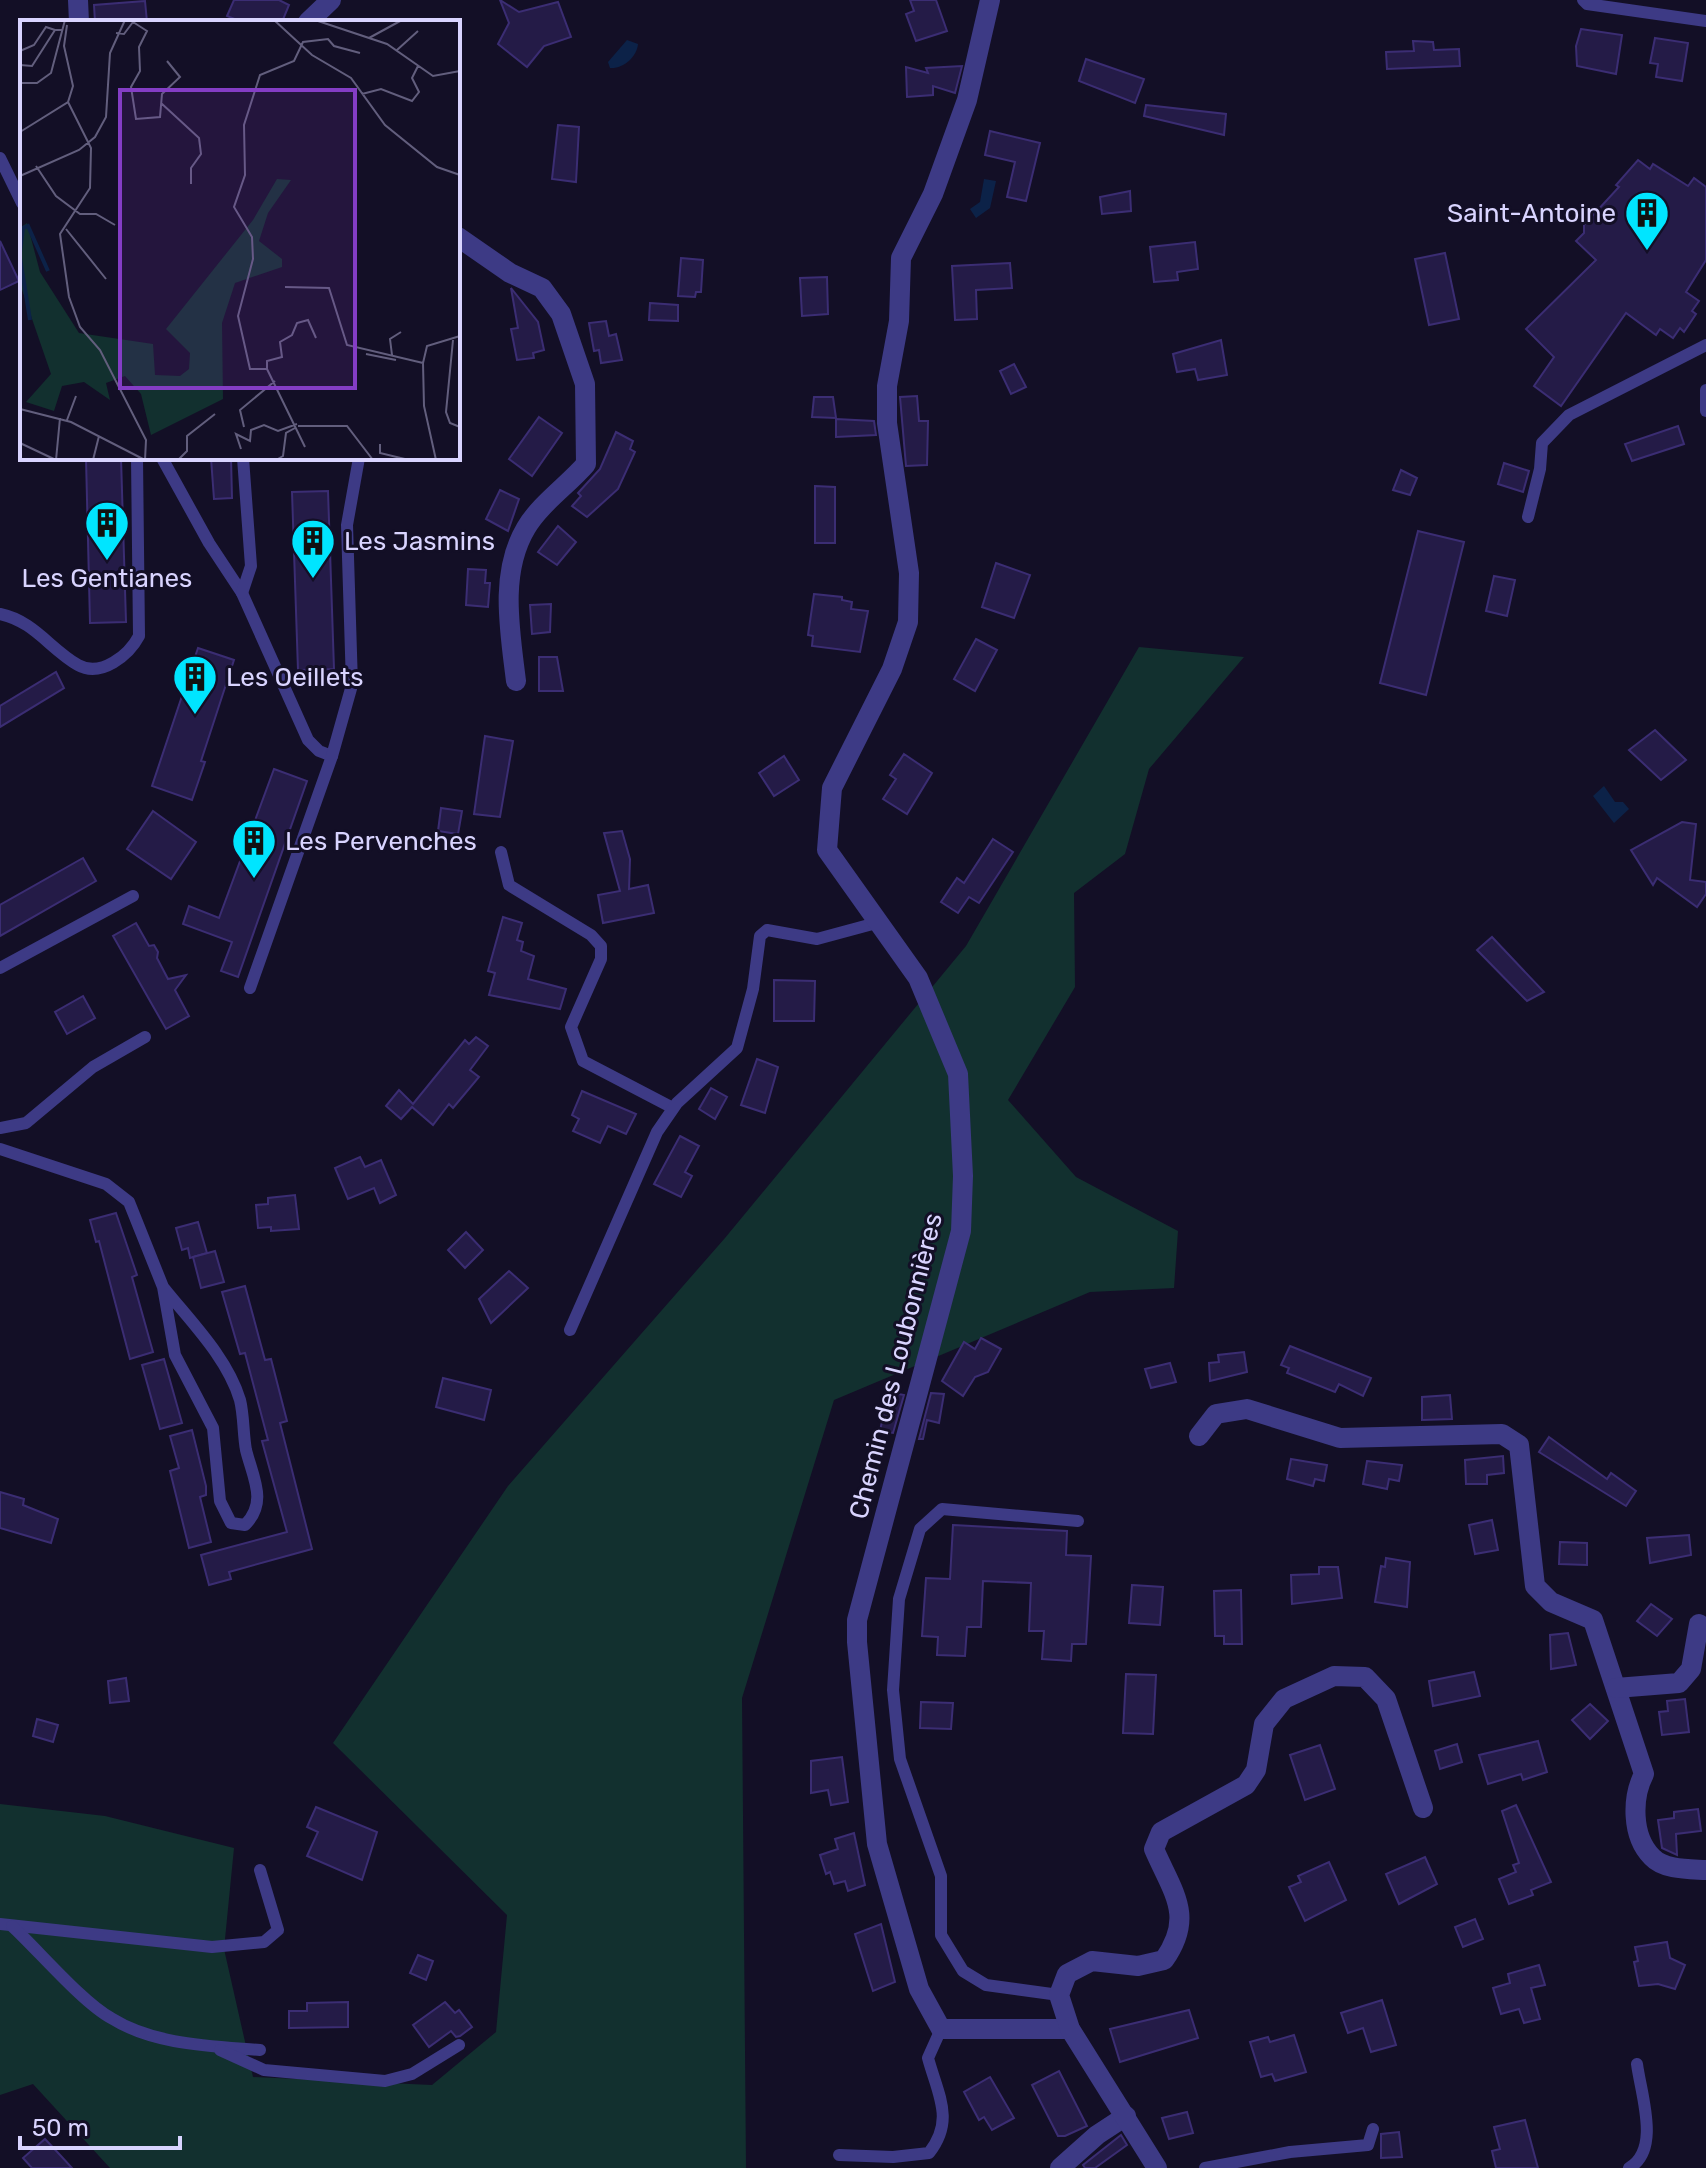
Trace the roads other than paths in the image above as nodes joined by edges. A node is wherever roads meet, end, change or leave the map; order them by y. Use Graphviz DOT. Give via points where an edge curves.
graph roads {
  1 [pos="78,0"];
  2 [pos="331,0"];
  3 [pos="990,0"];
  4 [pos="1583,0"];
  5 [pos="79,20"];
  6 [pos="310,20"];
  7 [pos="1706,21"];
  8 [pos="0,158"];
  9 [pos="20,199"];
  10 [pos="460,238"];
  11 [pos="1706,345"];
  12 [pos="1706,390"];
  13 [pos="1706,411"];
  14 [pos="137,460"];
  15 [pos="163,460"];
  16 [pos="243,460"];
  17 [pos="360,460"];
  18 [pos="1528,517"];
  19 [pos="242,593"];
  20 [pos="0,614"];
  21 [pos="516,681"];
  22 [pos="332,756"];
  23 [pos="501,852"];
  24 [pos="133,896"];
  25 [pos="880,922"];
  26 [pos="0,968"];
  27 [pos="250,988"];
  28 [pos="145,1037"];
  29 [pos="673,1108"];
  30 [pos="0,1128"];
  31 [pos="0,1149"];
  32 [pos="163,1287"];
  33 [pos="570,1330"];
  34 [pos="1199,1436"];
  35 [pos="1078,1521"];
  36 [pos="1699,1624"];
  37 [pos="1616,1688"];
  38 [pos="1423,1808"];
  39 [pos="260,1870"];
  40 [pos="1706,1870"];
  41 [pos="6,1925"];
  42 [pos="1059,1995"];
  43 [pos="941,2029"];
  44 [pos="1070,2029"];
  45 [pos="459,2045"];
  46 [pos="213,2047"];
  47 [pos="260,2050"];
  48 [pos="1637,2064"];
  49 [pos="1126,2116"];
  50 [pos="1373,2129"];
  51 [pos="839,2155"];
  52 [pos="1060,2168"];
  53 [pos="1157,2168"];
  54 [pos="1205,2168"];
  55 [pos="1629,2168"];
  1 -- 5 [label="street"];
  2 -- 6 [label="street"];
  3 -- 25 [label="street, Chemin des Loubonnières" via="967,100 933,194 901,258 887,423 909,573 908,622 892,669 832,788 827,850"];
  4 -- 7 [label="lane"];
  8 -- 9 [label="lane"];
  10 -- 21 [label="street" via="542,288 561,314 585,384 586,464 526,527 510,568"];
  11 -- 18 [label="lane" via="1569,415 1542,443"];
  12 -- 13 [label="lane"];
  14 -- 20 [label="lane" via="139,636 130,653 97,668 79,667 39,631"];
  15 -- 19 [label="lane"];
  16 -- 19 [label="lane" via="251,566"];
  17 -- 22 [label="lane" via="347,525 352,685"];
  19 -- 22 [label="lane" via="308,740"];
  22 -- 27 [label="lane"];
  23 -- 29 [label="lane" via="509,885 601,946 601,959 571,1027 583,1061"];
  24 -- 26 [label="lane"];
  25 -- 29 [label="lane" via="817,939 767,930 760,936 737,1048"];
  25 -- 43 [label="street, Chemin des Loubonnières" via="918,978 958,1074 961,1231 857,1620 877,1844 919,1989"];
  28 -- 30 [label="lane" via="93,1067 26,1123"];
  29 -- 33 [label="lane" via="657,1132"];
  31 -- 32 [label="lane" via="106,1184 129,1202"];
  32 -- 32 [label="lane" via="175,1355 213,1428 220,1501 231,1523 245,1525 257,1513 259,1495 240,1400 221,1361"];
  34 -- 37 [label="street" via="1216,1414 1247,1409 1340,1438 1502,1434 1519,1445 1535,1586 1551,1602 1593,1620"];
  35 -- 42 [label="lane" via="942,1509 920,1529 899,1599 893,1690 900,1759 941,1876 941,1935 963,1971 986,1985"];
  36 -- 37 [label="street" via="1691,1669 1679,1683"];
  37 -- 40 [label="street" via="1644,1774 1636,1790 1637,1833 1652,1858 1676,1869"];
  38 -- 42 [label="street" via="1386,1699 1365,1677 1334,1676 1284,1699 1264,1724 1256,1770 1246,1785 1161,1832 1154,1849 1182,1915 1175,1944 1164,1960 1138,1966 1092,1961 1067,1974"];
  39 -- 41 [label="lane" via="278,1930 264,1942 212,1947"];
  41 -- 46 [label="lane" via="108,2017 134,2030"];
  42 -- 44 [label="street"];
  43 -- 44 [label="street"];
  43 -- 51 [label="lane" via="928,2058 945,2118 942,2137 929,2153"];
  44 -- 49 [label="street"];
  45 -- 46 [label="lane" via="412,2074 385,2081 264,2070"];
  46 -- 47 [label="lane"];
  48 -- 55 [label="lane" via="1648,2145"];
  49 -- 52 [label="street"];
  49 -- 53 [label="street"];
  50 -- 54 [label="lane" via="1368,2145"];
}
